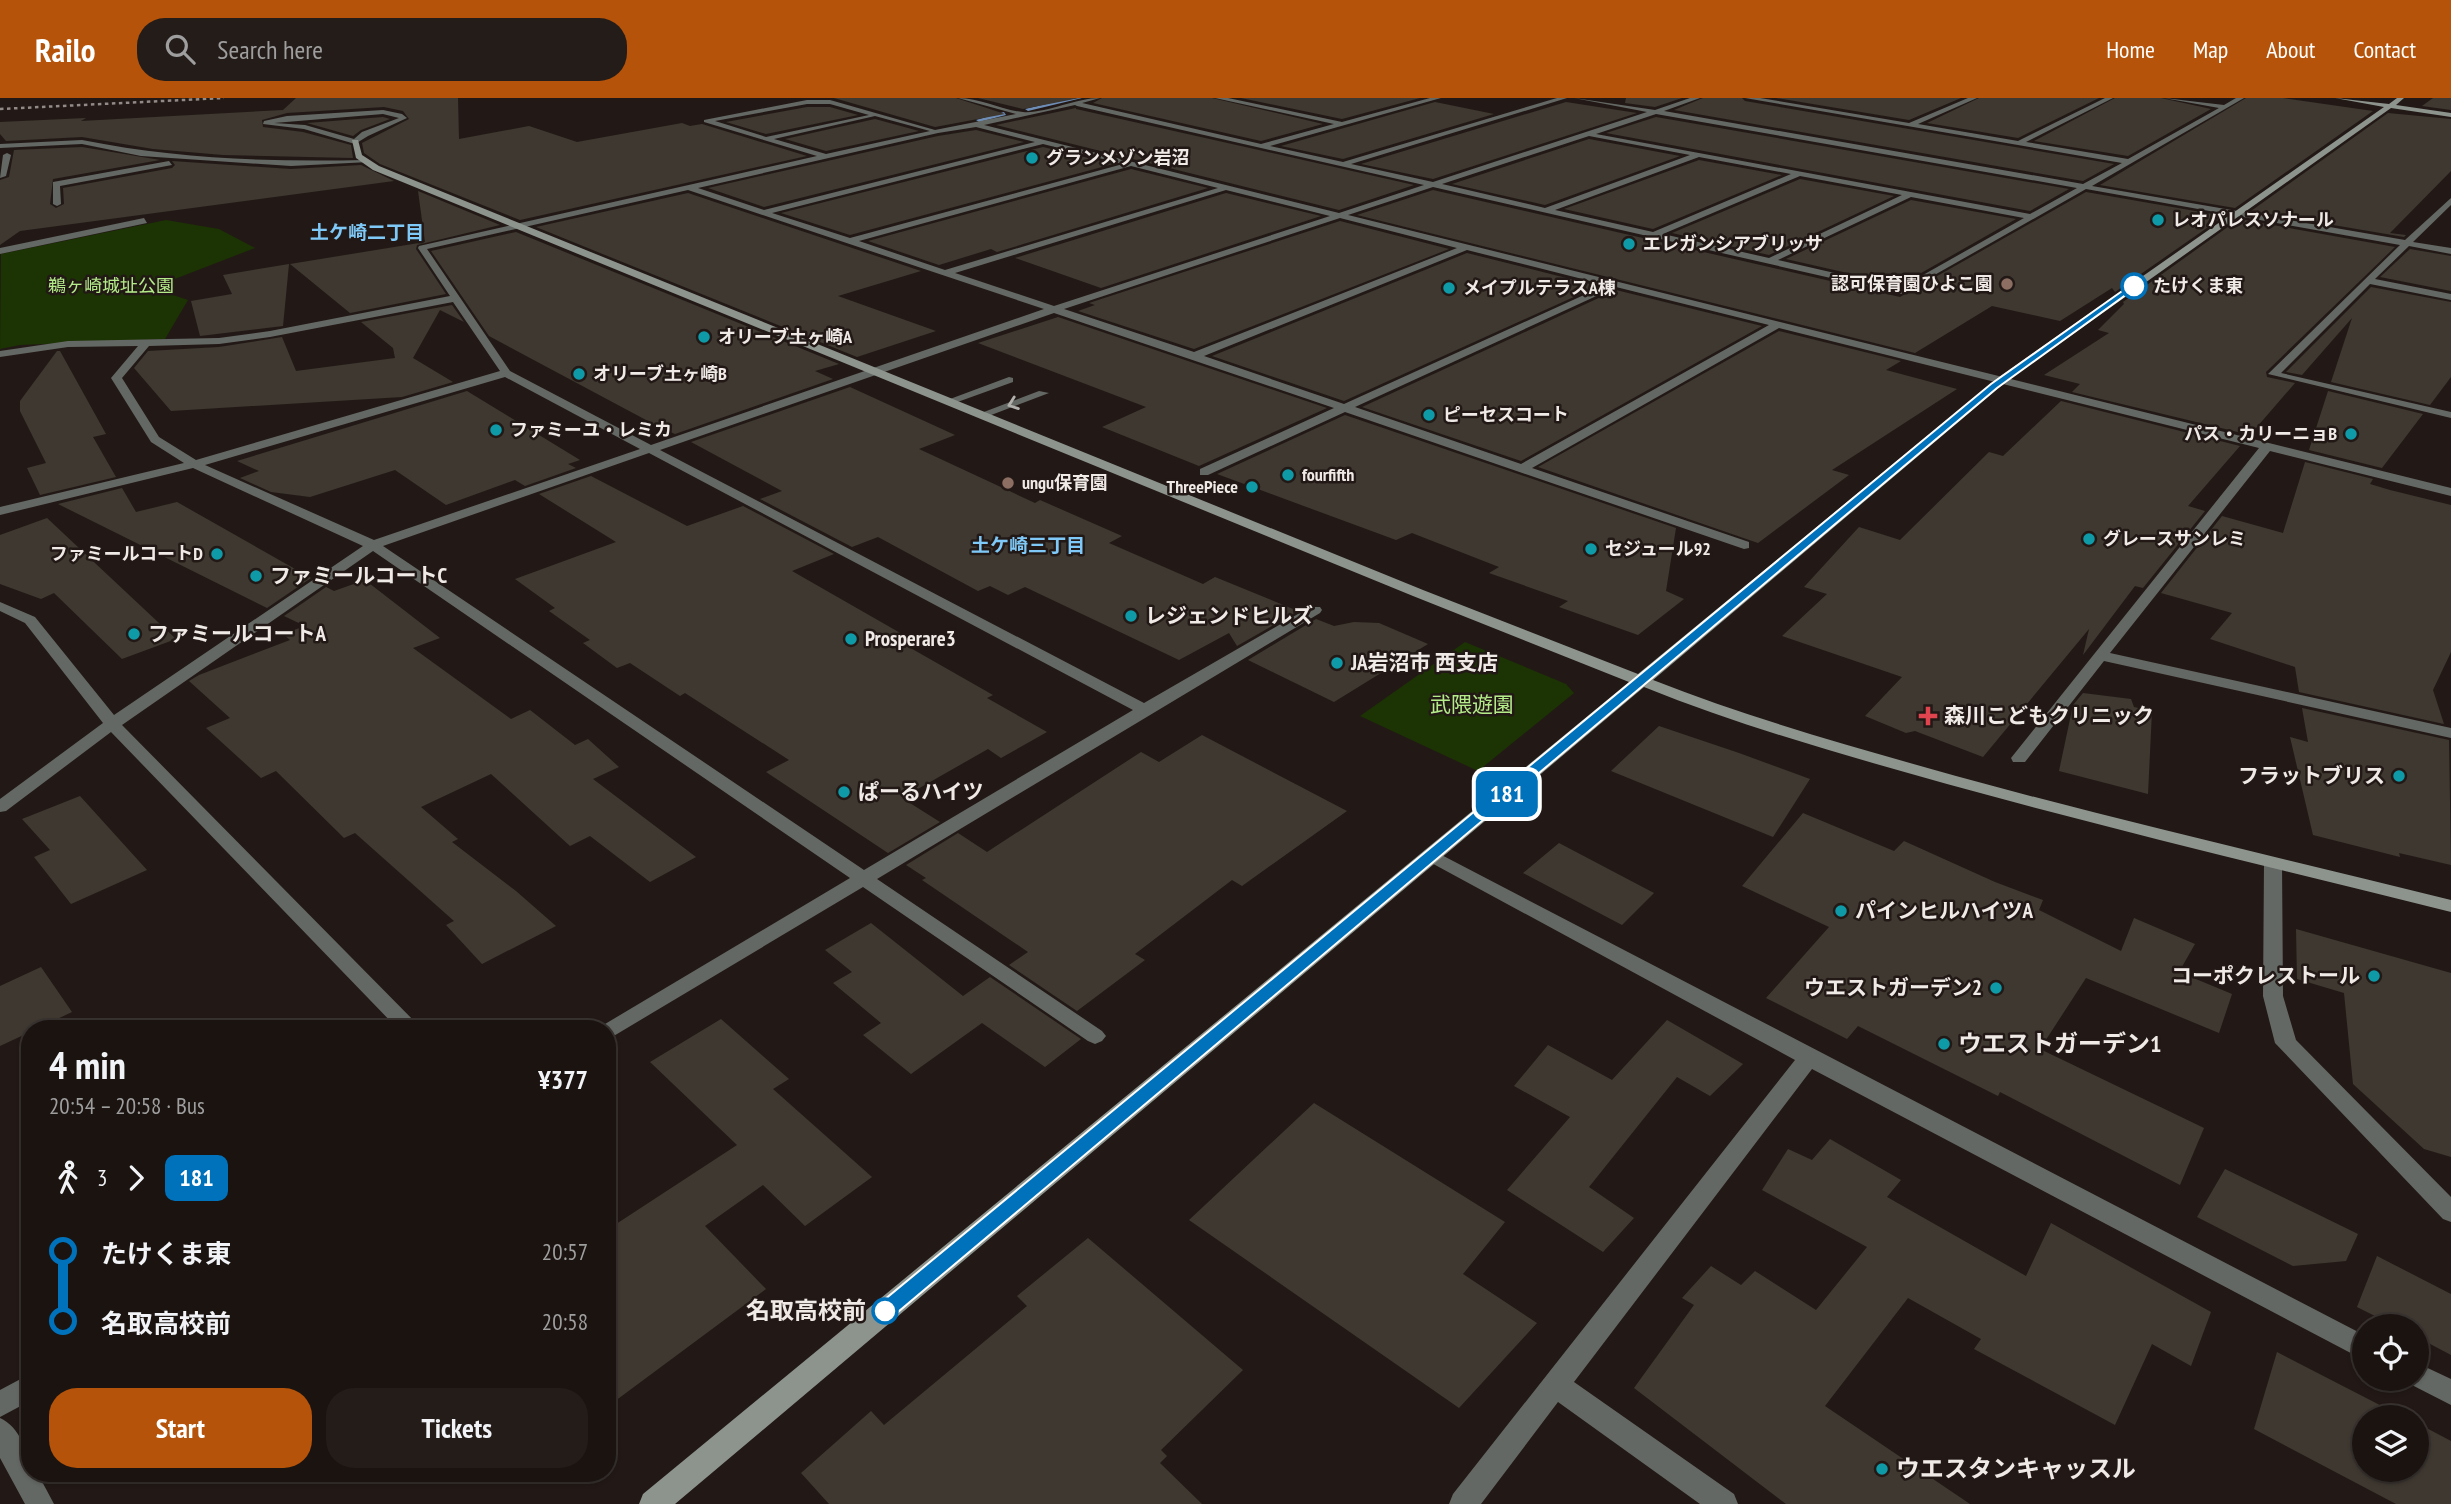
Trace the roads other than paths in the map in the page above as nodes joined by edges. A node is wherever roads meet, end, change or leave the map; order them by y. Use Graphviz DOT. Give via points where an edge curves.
graph roads {
  1 [pos="961,98"];
  2 [pos="1097,98"];
  3 [pos="1219,98"];
  4 [pos="1437,98"];
  5 [pos="1564,98"];
  6 [pos="1577,98"];
  7 [pos="1697,98"];
  8 [pos="1748,98"];
  9 [pos="1974,98"];
  10 [pos="2110,98"];
  11 [pos="2166,98"];
  12 [pos="2241,98"];
  13 [pos="2338,98"];
  14 [pos="2401,98"];
  15 [pos="1070,101"];
  16 [pos="1830,102"];
  17 [pos="2391,106"];
  18 [pos="2226,107"];
  19 [pos="1811,108"];
  20 [pos="1011,110"];
  21 [pos="1654,112"];
  22 [pos="1024,114"];
  23 [pos="334,115"];
  24 [pos="877,115"];
  25 [pos="2451,115"];
  26 [pos="1342,124"];
  27 [pos="976,125"];
  28 [pos="1910,125"];
  29 [pos="305,127"];
  30 [pos="938,131"];
  31 [pos="1589,134"];
  32 [pos="766,138"];
  33 [pos="355,142"];
  34 [pos="1042,143"];
  35 [pos="2019,143"];
  36 [pos="0,146"];
  37 [pos="1261,146"];
  38 [pos="7,155"];
  39 [pos="1698,155"];
  40 [pos="824,156"];
  41 [pos="189,159"];
  42 [pos="365,162"];
  43 [pos="2132,162"];
  44 [pos="1130,164"];
  45 [pos="1342,164"];
  46 [pos="1799,174"];
  47 [pos="0,176"];
  48 [pos="1430,184"];
  49 [pos="2086,187"];
  50 [pos="690,188"];
  51 [pos="1226,188"];
  52 [pos="1911,194"];
  53 [pos="2451,200"];
  54 [pos="57,204"];
  55 [pos="1546,210"];
  56 [pos="765,212"];
  57 [pos="2438,212"];
  58 [pos="1341,214"];
  59 [pos="2236,214"];
  60 [pos="2451,214"];
  61 [pos="2032,217"];
  62 [pos="144,221"];
  63 [pos="518,226"];
  64 [pos="1654,235"];
  65 [pos="850,241"];
  66 [pos="2405,243"];
  67 [pos="1467,247"];
  68 [pos="0,251"];
  69 [pos="2451,251"];
  70 [pos="1770,261"];
  71 [pos="945,273"];
  72 [pos="2369,281"];
  73 [pos="1615,284"];
  74 [pos="2451,297"];
  75 [pos="457,298"];
  76 [pos="1055,310"];
  77 [pos="1779,324"];
  78 [pos="145,344"];
  79 [pos="0,354"];
  80 [pos="1194,356"];
  81 [pos="874,372"];
  82 [pos="506,373"];
  83 [pos="2003,379"];
  84 [pos="1009,380"];
  85 [pos="1043,393"];
  86 [pos="948,402"];
  87 [pos="1344,407"];
  88 [pos="982,415"];
  89 [pos="2451,415"];
  90 [pos="2267,446"];
  91 [pos="651,448"];
  92 [pos="194,464"];
  93 [pos="1521,469"];
  94 [pos="1204,472"];
  95 [pos="2451,492"];
  96 [pos="0,511"];
  97 [pos="373,545"];
  98 [pos="1744,545"];
  99 [pos="0,606"];
  100 [pos="1315,610"];
  101 [pos="2102,656"];
  102 [pos="1642,682"];
  103 [pos="1143,709"];
  104 [pos="112,724"];
  105 [pos="2451,733"];
  106 [pos="2019,758"];
  107 [pos="0,807"];
  108 [pos="1432,856"];
  109 [pos="2273,864"];
  110 [pos="866,879"];
  111 [pos="2451,906"];
  112 [pos="402,1020"];
  113 [pos="616,1027"];
  114 [pos="1095,1036"];
  115 [pos="1809,1058"];
  116 [pos="2451,1212"];
  117 [pos="2352,1342"];
  118 [pos="2429,1382"];
  119 [pos="1555,1384"];
  120 [pos="21,1392"];
  121 [pos="2451,1393"];
  122 [pos="0,1405"];
  123 [pos="0,1431"];
  124 [pos="21,1469"];
  125 [pos="28,1482"];
  126 [pos="40,1504"];
  127 [pos="653,1504"];
  128 [pos="1463,1504"];
  129 [pos="1724,1504"];
  1 -- 20 [label="street"];
  2 -- 15 [label="street"];
  3 -- 26 [label="street"];
  4 -- 26 [label="street"];
  5 -- 45 [label="street"];
  6 -- 21 [label="street"];
  7 -- 21 [label="street"];
  8 -- 19 [label="street"];
  9 -- 28 [label="street"];
  10 -- 35 [label="street"];
  11 -- 18 [label="street"];
  12 -- 18 [label="street"];
  13 -- 17 [label="street"];
  14 -- 17 [label="street"];
  15 -- 20 [label="street"];
  15 -- 22 [label="street"];
  15 -- 37 [label="street"];
  16 -- 19 [label="street"];
  17 -- 25 [label="street"];
  17 -- 59 [label="street"];
  18 -- 43 [label="street"];
  19 -- 28 [label="street"];
  20 -- 22 [label="street"];
  21 -- 31 [label="street"];
  21 -- 49 [label="street"];
  22 -- 27 [label="street"];
  23 -- 29 [label="street"];
  23 -- 29 [label="street" via="266,124"];
  23 -- 33 [label="street" via="383,112 404,118"];
  24 -- 30 [label="street"];
  24 -- 32 [label="street"];
  24 -- 32 [label="street" via="830,102 807,102 706,121"];
  26 -- 37 [label="street"];
  27 -- 30 [label="street"];
  27 -- 34 [label="street"];
  28 -- 35 [label="street"];
  29 -- 33 [label="street"];
  30 -- 40 [label="street"];
  31 -- 39 [label="street"];
  31 -- 48 [label="street"];
  32 -- 40 [label="street"];
  33 -- 42 [label="street"];
  34 -- 44 [label="street"];
  34 -- 56 [label="street"];
  35 -- 43 [label="street"];
  36 -- 41 [label="street" via="82,142"];
  37 -- 45 [label="street"];
  38 -- 47 [label="street"];
  39 -- 46 [label="street"];
  39 -- 55 [label="street"];
  40 -- 50 [label="street"];
  41 -- 42 [label="street"];
  41 -- 54 [label="street" via="56,184"];
  42 -- 63 [label="street"];
  43 -- 49 [label="street"];
  44 -- 51 [label="street"];
  44 -- 65 [label="street"];
  45 -- 48 [label="street"];
  46 -- 52 [label="street"];
  46 -- 64 [label="street"];
  48 -- 55 [label="street"];
  48 -- 58 [label="street"];
  49 -- 59 [label="street"];
  49 -- 61 [label="street"];
  50 -- 56 [label="street"];
  50 -- 63 [label="street"];
  51 -- 58 [label="street"];
  51 -- 71 [label="street"];
  52 -- 61 [label="street"];
  52 -- 70 [label="street"];
  53 -- 57 [label="street"];
  55 -- 64 [label="street"];
  56 -- 65 [label="street"];
  57 -- 60 [label="street"];
  57 -- 66 [label="street"];
  58 -- 67 [label="street"];
  58 -- 76 [label="street"];
  59 -- 66 [label="street"];
  59 -- 83 [label="street"];
  61 -- 70 [label="street" via="1901,291"];
  62 -- 68 [label="street"];
  63 -- 75 [label="street" via="422,248"];
  63 -- 81 [label="street"];
  64 -- 70 [label="street"];
  65 -- 71 [label="street"];
  66 -- 69 [label="street"];
  66 -- 72 [label="street"];
  67 -- 73 [label="street"];
  67 -- 80 [label="street"];
  71 -- 76 [label="street"];
  72 -- 74 [label="street"];
  72 -- 89 [label="street" via="2273,374"];
  73 -- 77 [label="street"];
  73 -- 87 [label="street"];
  75 -- 78 [label="street" via="270,334"];
  75 -- 82 [label="street"];
  76 -- 80 [label="street"];
  76 -- 81 [label="street"];
  77 -- 83 [label="street"];
  77 -- 93 [label="street"];
  78 -- 79 [label="street" via="68,344"];
  78 -- 92 [label="street" via="116,378 155,439"];
  80 -- 87 [label="street"];
  81 -- 86 [label="street"];
  81 -- 91 [label="street"];
  82 -- 91 [label="street"];
  82 -- 92 [label="street"];
  83 -- 90 [label="street"];
  83 -- 102 [label="street"];
  84 -- 86 [label="street"];
  85 -- 88 [label="street, one-way"];
  86 -- 88 [label="street"];
  87 -- 93 [label="street"];
  87 -- 94 [label="street"];
  88 -- 102 [label="street"];
  90 -- 95 [label="street"];
  90 -- 101 [label="street"];
  91 -- 97 [label="street"];
  91 -- 103 [label="street"];
  92 -- 96 [label="street"];
  92 -- 97 [label="street"];
  93 -- 98 [label="street"];
  97 -- 104 [label="street"];
  97 -- 110 [label="street"];
  99 -- 104 [label="street" via="30,620"];
  100 -- 103 [label="street"];
  101 -- 105 [label="street"];
  101 -- 106 [label="street"];
  102 -- 108 [label="street"];
  102 -- 109 [label="street" via="1804,739"];
  103 -- 110 [label="street"];
  104 -- 107 [label="street"];
  104 -- 112 [label="street"];
  108 -- 115 [label="street"];
  108 -- 127 [label="street"];
  109 -- 111 [label="street"];
  109 -- 116 [label="street" via="2273,996 2286,1043"];
  110 -- 113 [label="street"];
  110 -- 114 [label="street"];
  115 -- 117 [label="street"];
  115 -- 119 [label="street"];
  118 -- 121 [label="street"];
  119 -- 128 [label="street"];
  119 -- 129 [label="street"];
  120 -- 122 [label="street"];
  123 -- 124 [label="street"];
  125 -- 126 [label="street"];
}
